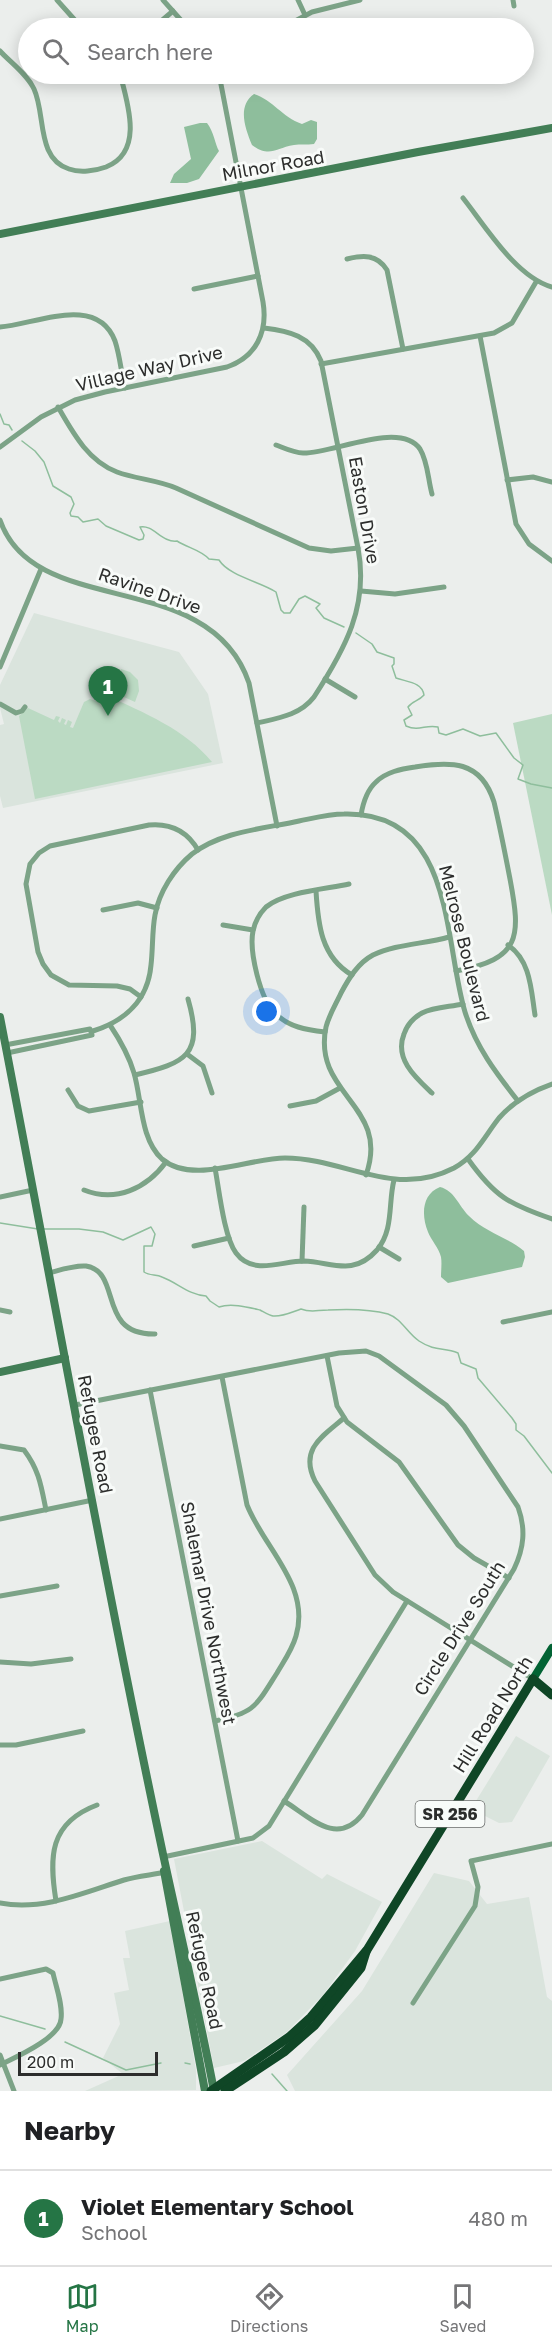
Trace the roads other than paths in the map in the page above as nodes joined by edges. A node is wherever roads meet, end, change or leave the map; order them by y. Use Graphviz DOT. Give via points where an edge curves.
graph roads {
  1 [pos="57,0"];
  2 [pos="163,0"];
  3 [pos="298,0"];
  4 [pos="360,0"];
  5 [pos="173,11"];
  6 [pos="305,15"];
  7 [pos="73,18"];
  8 [pos="165,18"];
  9 [pos="179,18"];
  10 [pos="300,18"];
  11 [pos="0,51"];
  12 [pos="18,70"];
  13 [pos="31,84"];
  14 [pos="122,84"];
  15 [pos="221,84"];
  16 [pos="552,128"];
  17 [pos="241,186"];
  18 [pos="463,198"];
  19 [pos="0,234"];
  20 [pos="347,259"];
  21 [pos="258,276"];
  22 [pos="536,282"];
  23 [pos="552,287"];
  24 [pos="194,289"];
  25 [pos="0,327"];
  26 [pos="264,328"];
  27 [pos="480,336"];
  28 [pos="403,349"];
  29 [pos="321,364"];
  30 [pos="125,388"];
  31 [pos="58,407"];
  32 [pos="276,445"];
  33 [pos="0,447"];
  34 [pos="338,447"];
  35 [pos="507,480"];
  36 [pos="552,482"];
  37 [pos="432,494"];
  38 [pos="0,520"];
  39 [pos="358,548"];
  40 [pos="552,561"];
  41 [pos="41,569"];
  42 [pos="444,587"];
  43 [pos="361,591"];
  44 [pos="0,667"];
  45 [pos="325,679"];
  46 [pos="354,697"];
  47 [pos="0,704"];
  48 [pos="25,706"];
  49 [pos="257,723"];
  50 [pos="361,815"];
  51 [pos="277,825"];
  52 [pos="198,850"];
  53 [pos="350,884"];
  54 [pos="316,891"];
  55 [pos="157,908"];
  56 [pos="104,910"];
  57 [pos="223,925"];
  58 [pos="253,930"];
  59 [pos="449,937"];
  60 [pos="508,945"];
  61 [pos="456,971"];
  62 [pos="352,975"];
  63 [pos="141,997"];
  64 [pos="188,999"];
  65 [pos="463,1004"];
  66 [pos="536,1015"];
  67 [pos="0,1017"];
  68 [pos="110,1025"];
  69 [pos="326,1032"];
  70 [pos="5,1049"];
  71 [pos="187,1054"];
  72 [pos="135,1075"];
  73 [pos="552,1084"];
  74 [pos="340,1088"];
  75 [pos="68,1090"];
  76 [pos="212,1093"];
  77 [pos="432,1093"];
  78 [pos="518,1101"];
  79 [pos="141,1102"];
  80 [pos="290,1106"];
  81 [pos="468,1159"];
  82 [pos="166,1162"];
  83 [pos="215,1168"];
  84 [pos="366,1174"];
  85 [pos="394,1180"];
  86 [pos="84,1190"];
  87 [pos="33,1191"];
  88 [pos="0,1197"];
  89 [pos="304,1206"];
  90 [pos="552,1219"];
  91 [pos="229,1238"];
  92 [pos="194,1246"];
  93 [pos="379,1247"];
  94 [pos="399,1259"];
  95 [pos="302,1261"];
  96 [pos="49,1273"];
  97 [pos="0,1310"];
  98 [pos="9,1312"];
  99 [pos="552,1312"];
  100 [pos="503,1322"];
  101 [pos="155,1334"];
  102 [pos="327,1356"];
  103 [pos="65,1358"];
  104 [pos="0,1372"];
  105 [pos="222,1377"];
  106 [pos="150,1390"];
  107 [pos="75,1405"];
  108 [pos="344,1418"];
  109 [pos="0,1446"];
  110 [pos="93,1500"];
  111 [pos="46,1510"];
  112 [pos="0,1519"];
  113 [pos="509,1578"];
  114 [pos="57,1586"];
  115 [pos="0,1596"];
  116 [pos="407,1601"];
  117 [pos="470,1640"];
  118 [pos="552,1648"];
  119 [pos="71,1659"];
  120 [pos="0,1662"];
  121 [pos="533,1679"];
  122 [pos="552,1686"];
  123 [pos="552,1695"];
  124 [pos="215,1721"];
  125 [pos="83,1731"];
  126 [pos="0,1745"];
  127 [pos="284,1801"];
  128 [pos="97,1805"];
  129 [pos="238,1841"];
  130 [pos="552,1844"];
  131 [pos="164,1857"];
  132 [pos="165,1872"];
  133 [pos="56,1900"];
  134 [pos="0,1903"];
  135 [pos="357,1966"];
  136 [pos="0,1978"];
  137 [pos="413,2003"];
  138 [pos="0,2055"];
  139 [pos="2,2064"];
  140 [pos="14,2091"];
  141 [pos="211,2091"];
  142 [pos="225,2091"];
  1 -- 7 [label="street"];
  2 -- 5 [label="street"];
  3 -- 6 [label="street"];
  4 -- 6 [label="street"];
  5 -- 8 [label="street"];
  5 -- 9 [label="street"];
  6 -- 10 [label="street"];
  11 -- 12 [label="street"];
  13 -- 14 [label="street" via="52,156 60,165 83,172 114,164 125,154 131,126"];
  15 -- 17 [label="street"];
  16 -- 17 [label="main road, Milnor Road"];
  17 -- 19 [label="main road, Milnor Road"];
  17 -- 21 [label="street"];
  18 -- 22 [label="street" via="523,272"];
  20 -- 28 [label="street" via="374,258 387,270"];
  21 -- 24 [label="street"];
  21 -- 26 [label="street"];
  22 -- 23 [label="street"];
  22 -- 27 [label="street" via="512,323"];
  25 -- 30 [label="street" via="70,314 98,320 114,341"];
  26 -- 29 [label="street, Easton Drive" via="305,339 315,349"];
  26 -- 30 [label="street, Village Way Drive" via="255,348 233,365"];
  27 -- 28 [label="street"];
  27 -- 35 [label="street"];
  28 -- 29 [label="street"];
  29 -- 34 [label="street, Easton Drive"];
  30 -- 31 [label="street, Village Way Drive" via="85,396"];
  31 -- 33 [label="street, Village Way Drive"];
  31 -- 39 [label="street" via="87,450 117,472 164,483 309,548"];
  32 -- 34 [label="street" via="304,453"];
  34 -- 37 [label="street" via="390,437 409,440 423,454"];
  34 -- 39 [label="street, Easton Drive"];
  35 -- 36 [label="street" via="533,477"];
  35 -- 40 [label="street" via="522,536"];
  38 -- 41 [label="street, Ravine Drive" via="17,549"];
  39 -- 43 [label="street, Easton Drive"];
  41 -- 44 [label="street"];
  41 -- 49 [label="street, Ravine Drive" via="186,615 209,627 241,663"];
  42 -- 43 [label="street" via="394,594"];
  43 -- 45 [label="street, Easton Drive" via="355,618"];
  45 -- 46 [label="street"];
  45 -- 49 [label="street, Easton Drive" via="301,710"];
  47 -- 48 [label="street" via="16,712"];
  49 -- 51 [label="street, Ravine Drive"];
  50 -- 51 [label="street, Melrose Boulevard" via="333,815"];
  50 -- 59 [label="street, Melrose Boulevard" via="393,826 424,854 437,880"];
  50 -- 60 [label="street" via="369,790 389,773 443,762 460,765 475,774 492,795 514,902 516,927"];
  51 -- 52 [label="street, Melrose Boulevard" via="227,836"];
  52 -- 55 [label="street, Melrose Boulevard" via="174,874"];
  52 -- 63 [label="street" via="175,827 149,825 57,843 39,853 28,870 27,898 36,945 42,964 51,975 69,985 117,986"];
  53 -- 54 [label="street"];
  54 -- 58 [label="street" via="272,903 258,917"];
  54 -- 62 [label="street" via="326,950 337,965"];
  55 -- 56 [label="street" via="138,903"];
  55 -- 63 [label="street, Melrose Boulevard" via="151,972"];
  57 -- 58 [label="street"];
  58 -- 69 [label="street" via="260,983 270,1008 292,1025"];
  59 -- 61 [label="street, Melrose Boulevard"];
  59 -- 62 [label="street" via="375,954"];
  60 -- 61 [label="street" via="488,963"];
  60 -- 66 [label="street" via="526,965"];
  61 -- 65 [label="street, Melrose Boulevard"];
  62 -- 69 [label="street" via="333,1008"];
  63 -- 68 [label="street, Melrose Boulevard" via="129,1012"];
  64 -- 71 [label="street" via="195,1029"];
  65 -- 77 [label="street" via="423,1013 412,1020 403,1038 406,1063"];
  65 -- 78 [label="street, Melrose Boulevard" via="480,1049"];
  67 -- 70 [label="main road, Refugee Road"];
  68 -- 70 [label="street, Melrose Boulevard"];
  68 -- 72 [label="street"];
  69 -- 74 [label="street" via="327,1061"];
  70 -- 87 [label="main road, Refugee Road"];
  71 -- 72 [label="street" via="168,1066"];
  71 -- 76 [label="street" via="202,1066"];
  72 -- 79 [label="street"];
  73 -- 78 [label="street"];
  74 -- 80 [label="street" via="323,1099"];
  74 -- 84 [label="street" via="370,1134 371,1155"];
  75 -- 79 [label="street" via="78,1106 89,1111"];
  78 -- 81 [label="street" via="499,1118"];
  79 -- 82 [label="street" via="151,1145"];
  81 -- 85 [label="street" via="434,1176"];
  81 -- 90 [label="street" via="504,1199"];
  82 -- 83 [label="street" via="189,1170"];
  82 -- 86 [label="street" via="149,1181 132,1191 105,1195"];
  83 -- 84 [label="street" via="271,1158 298,1158"];
  83 -- 91 [label="street"];
  84 -- 85 [label="street"];
  85 -- 93 [label="street" via="388,1227"];
  87 -- 88 [label="street"];
  87 -- 96 [label="main road, Refugee Road"];
  89 -- 95 [label="street"];
  91 -- 92 [label="street"];
  91 -- 95 [label="street" via="236,1252 250,1263 265,1267"];
  93 -- 94 [label="street"];
  93 -- 95 [label="street" via="365,1260 352,1265"];
  96 -- 101 [label="street" via="79,1266 94,1269 106,1281 119,1319 135,1331"];
  96 -- 103 [label="main road, Refugee Road"];
  97 -- 98 [label="street"];
  99 -- 100 [label="street"];
  102 -- 105 [label="street, Circle Drive South"];
  102 -- 108 [label="street" via="337,1406"];
  102 -- 113 [label="street, Circle Drive South" via="359,1351 379,1356 455,1415 520,1513 523,1548"];
  103 -- 104 [label="main road"];
  103 -- 107 [label="main road, Refugee Road"];
  105 -- 106 [label="street, Circle Drive South"];
  105 -- 124 [label="street" via="247,1505 294,1588 299,1616 291,1648 260,1700 239,1716"];
  106 -- 107 [label="street, Circle Drive South"];
  106 -- 124 [label="street, Shalemar Drive Northwest"];
  107 -- 110 [label="main road, Refugee Road"];
  108 -- 113 [label="street" via="399,1462 458,1545"];
  108 -- 116 [label="street" via="315,1444 309,1462 312,1475 375,1575"];
  109 -- 111 [label="street" via="24,1450 31,1459 38,1471"];
  110 -- 111 [label="street"];
  110 -- 131 [label="main road, Refugee Road"];
  111 -- 112 [label="street"];
  113 -- 117 [label="street, Circle Drive South"];
  114 -- 115 [label="street"];
  116 -- 117 [label="street"];
  116 -- 127 [label="street"];
  117 -- 121 [label="street"];
  117 -- 127 [label="street, Circle Drive South" via="362,1815 352,1825 332,1829"];
  118 -- 121 [label="main road, Hill Road North / SR 256"];
  119 -- 120 [label="street" via="31,1664"];
  121 -- 122 [label="highway"];
  121 -- 123 [label="highway"];
  121 -- 135 [label="highway, Hill Road North / SR 256"];
  124 -- 129 [label="street, Shalemar Drive Northwest"];
  125 -- 126 [label="street"];
  127 -- 129 [label="street" via="265,1830"];
  128 -- 133 [label="street" via="76,1816 57,1839 51,1867"];
  129 -- 131 [label="street"];
  130 -- 137 [label="street" via="471,1861 478,1887 476,1906"];
  131 -- 132 [label="main road, Refugee Road"];
  132 -- 133 [label="street"];
  132 -- 141 [label="main road, Refugee Road" via="187,1998"];
  132 -- 141 [label="main road, Refugee Road" via="202,2024"];
  133 -- 134 [label="street" via="25,1905"];
  135 -- 141 [label="highway" via="289,2037"];
  135 -- 142 [label="highway" via="315,2025 284,2052"];
  136 -- 139 [label="street" via="46,1969 53,1973 62,2017 52,2036"];
  138 -- 139 [label="street"];
  139 -- 140 [label="street"];
}
